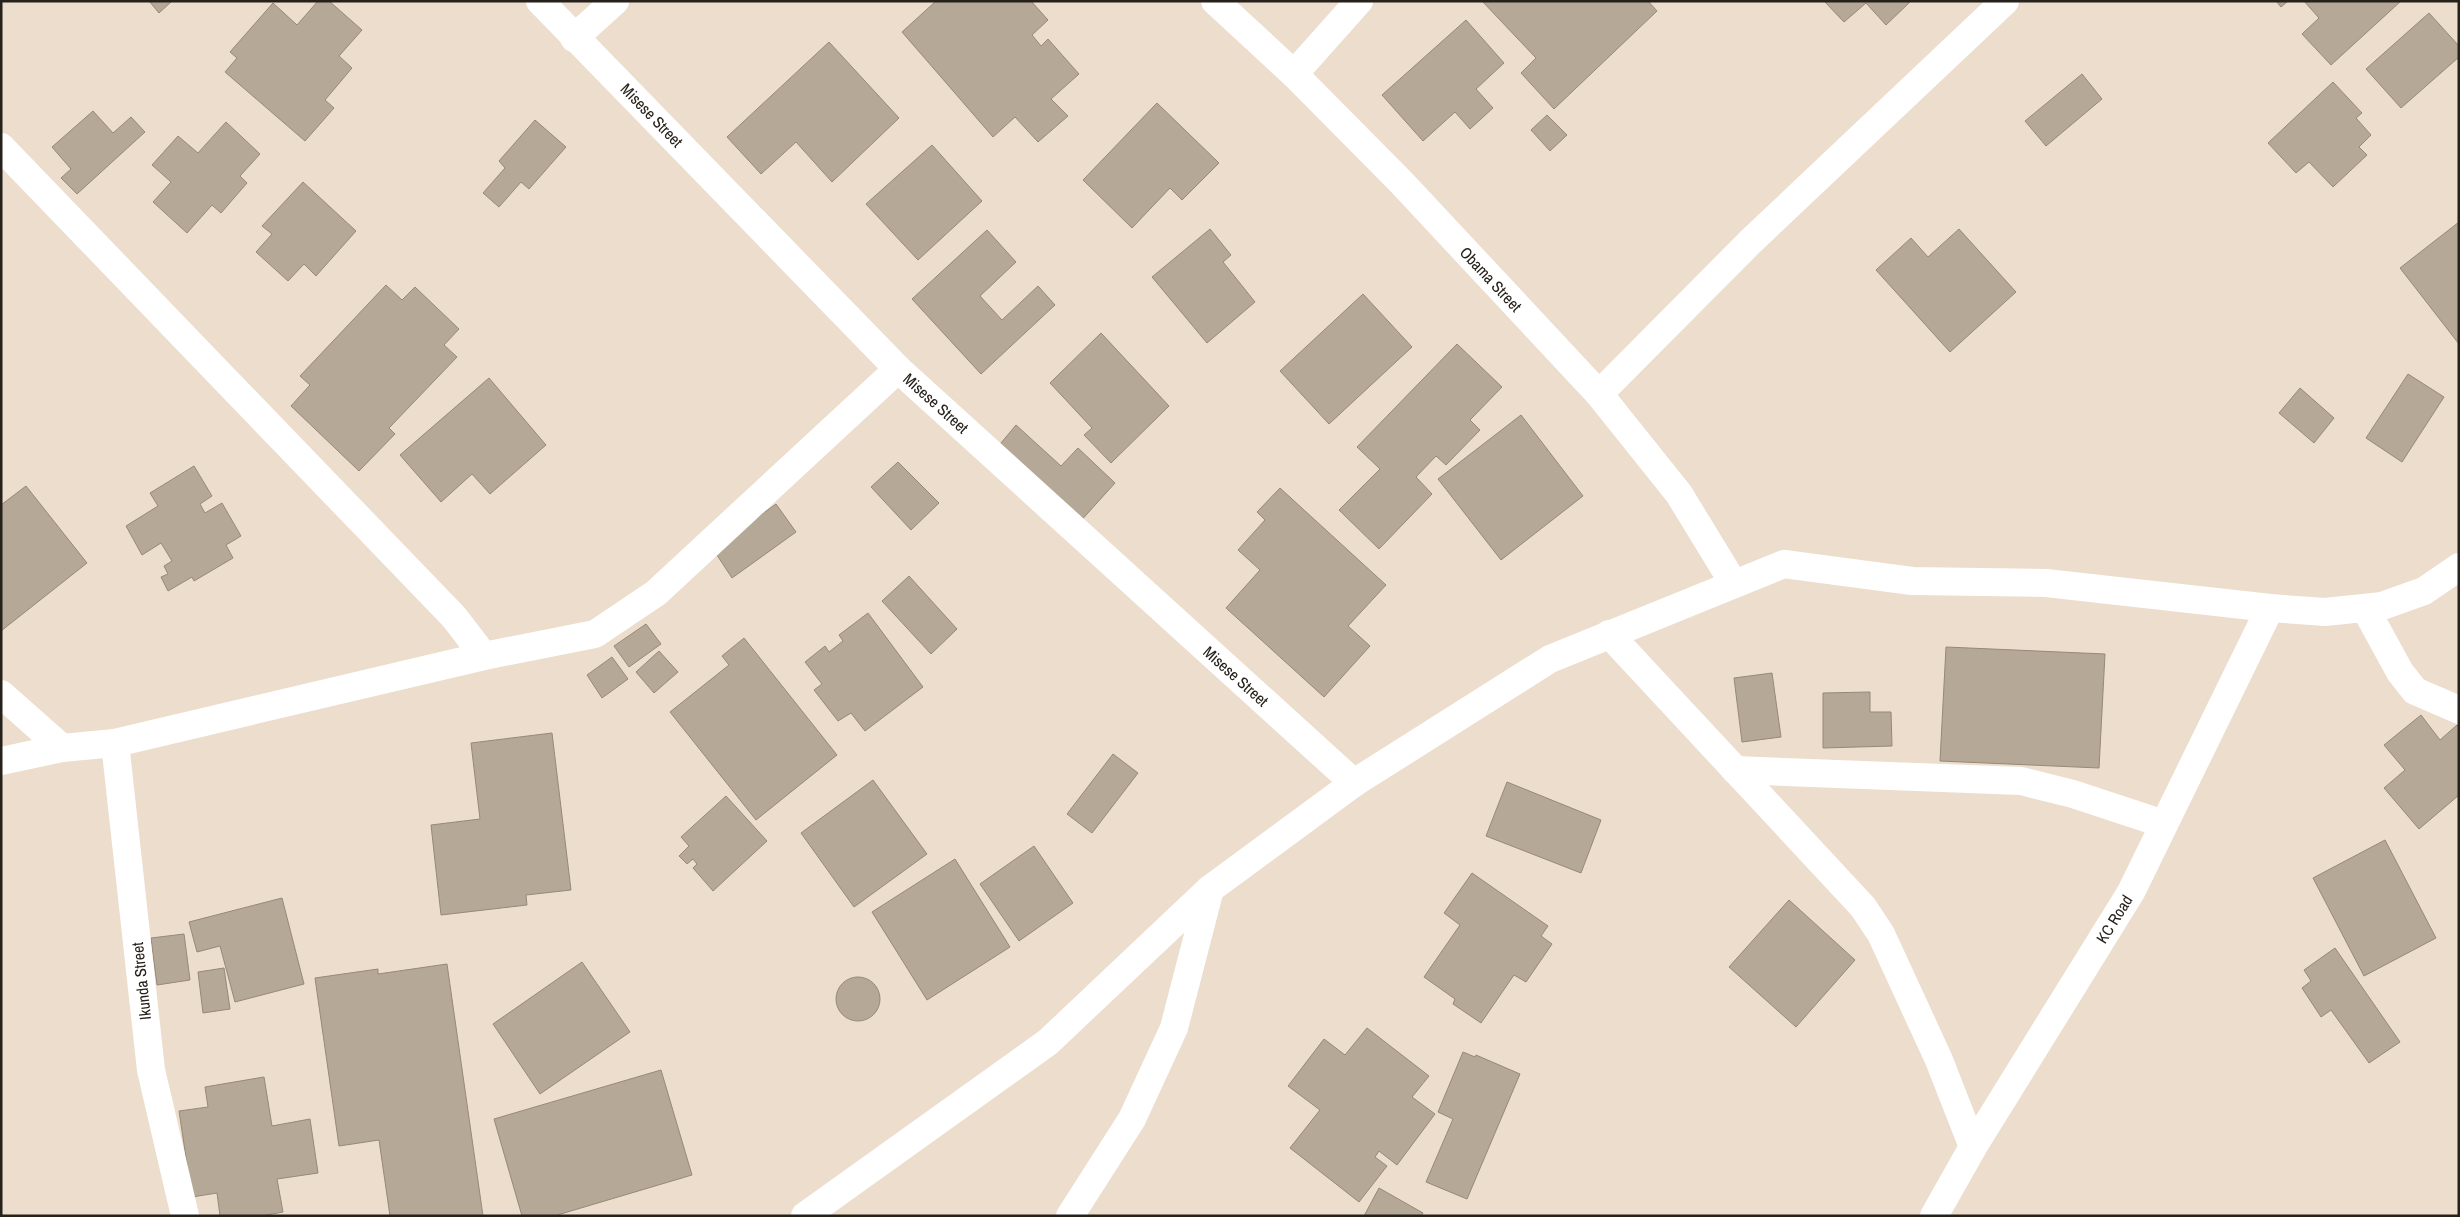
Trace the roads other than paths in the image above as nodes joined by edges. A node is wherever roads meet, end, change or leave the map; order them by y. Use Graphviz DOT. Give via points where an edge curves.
graph roads {
  1 [pos="540,1"];
  2 [pos="615,1"];
  3 [pos="1215,1"];
  4 [pos="1359,1"];
  5 [pos="2005,1"];
  6 [pos="574,38"];
  7 [pos="1294,74"];
  8 [pos="1,147"];
  9 [pos="898,369"];
  10 [pos="1600,394"];
  11 [pos="2459,567"];
  12 [pos="1734,584"];
  13 [pos="2270,608"];
  14 [pos="2365,608"];
  15 [pos="1609,634"];
  16 [pos="484,656"];
  17 [pos="1,694"];
  18 [pos="2459,710"];
  19 [pos="115,743"];
  20 [pos="62,748"];
  21 [pos="1,761"];
  22 [pos="1734,770"];
  23 [pos="1354,783"];
  24 [pos="2164,824"];
  25 [pos="1210,889"];
  26 [pos="1973,1147"];
  27 [pos="185,1216"];
  28 [pos="805,1216"];
  29 [pos="1070,1216"];
  30 [pos="1934,1216"];
  1 -- 6 [label="street, Misese Street"];
  2 -- 6 [label="street"];
  3 -- 7 [label="street, Obama Street"];
  4 -- 7 [label="street"];
  5 -- 10 [label="street" via="1750,242"];
  6 -- 9 [label="street, Misese Street"];
  7 -- 10 [label="street, Obama Street" via="1401,182"];
  8 -- 16 [label="street" via="454,617"];
  9 -- 16 [label="street" via="656,593 595,634"];
  9 -- 23 [label="street, Misese Street"];
  10 -- 12 [label="street, Obama Street" via="1679,494"];
  11 -- 14 [label="street" via="2424,591 2382,606"];
  12 -- 13 [label="street" via="1784,564 1912,581 2046,583"];
  12 -- 15 [label="street"];
  13 -- 14 [label="street" via="2324,612"];
  13 -- 24 [label="street, KC Road"];
  14 -- 18 [label="street" via="2414,691"];
  15 -- 22 [label="street"];
  15 -- 23 [label="street" via="1550,659"];
  16 -- 19 [label="street"];
  17 -- 20 [label="street"];
  19 -- 20 [label="street"];
  19 -- 27 [label="street, Ikunda Street" via="151,1070"];
  20 -- 21 [label="street"];
  22 -- 24 [label="street" via="2021,781"];
  22 -- 26 [label="street" via="1863,907 1881,934 1939,1060"];
  23 -- 25 [label="street"];
  24 -- 26 [label="street, KC Road" via="2131,892"];
  25 -- 28 [label="street" via="1048,1042"];
  25 -- 29 [label="street" via="1174,1028 1132,1119"];
  26 -- 30 [label="street, KC Road"];
}
